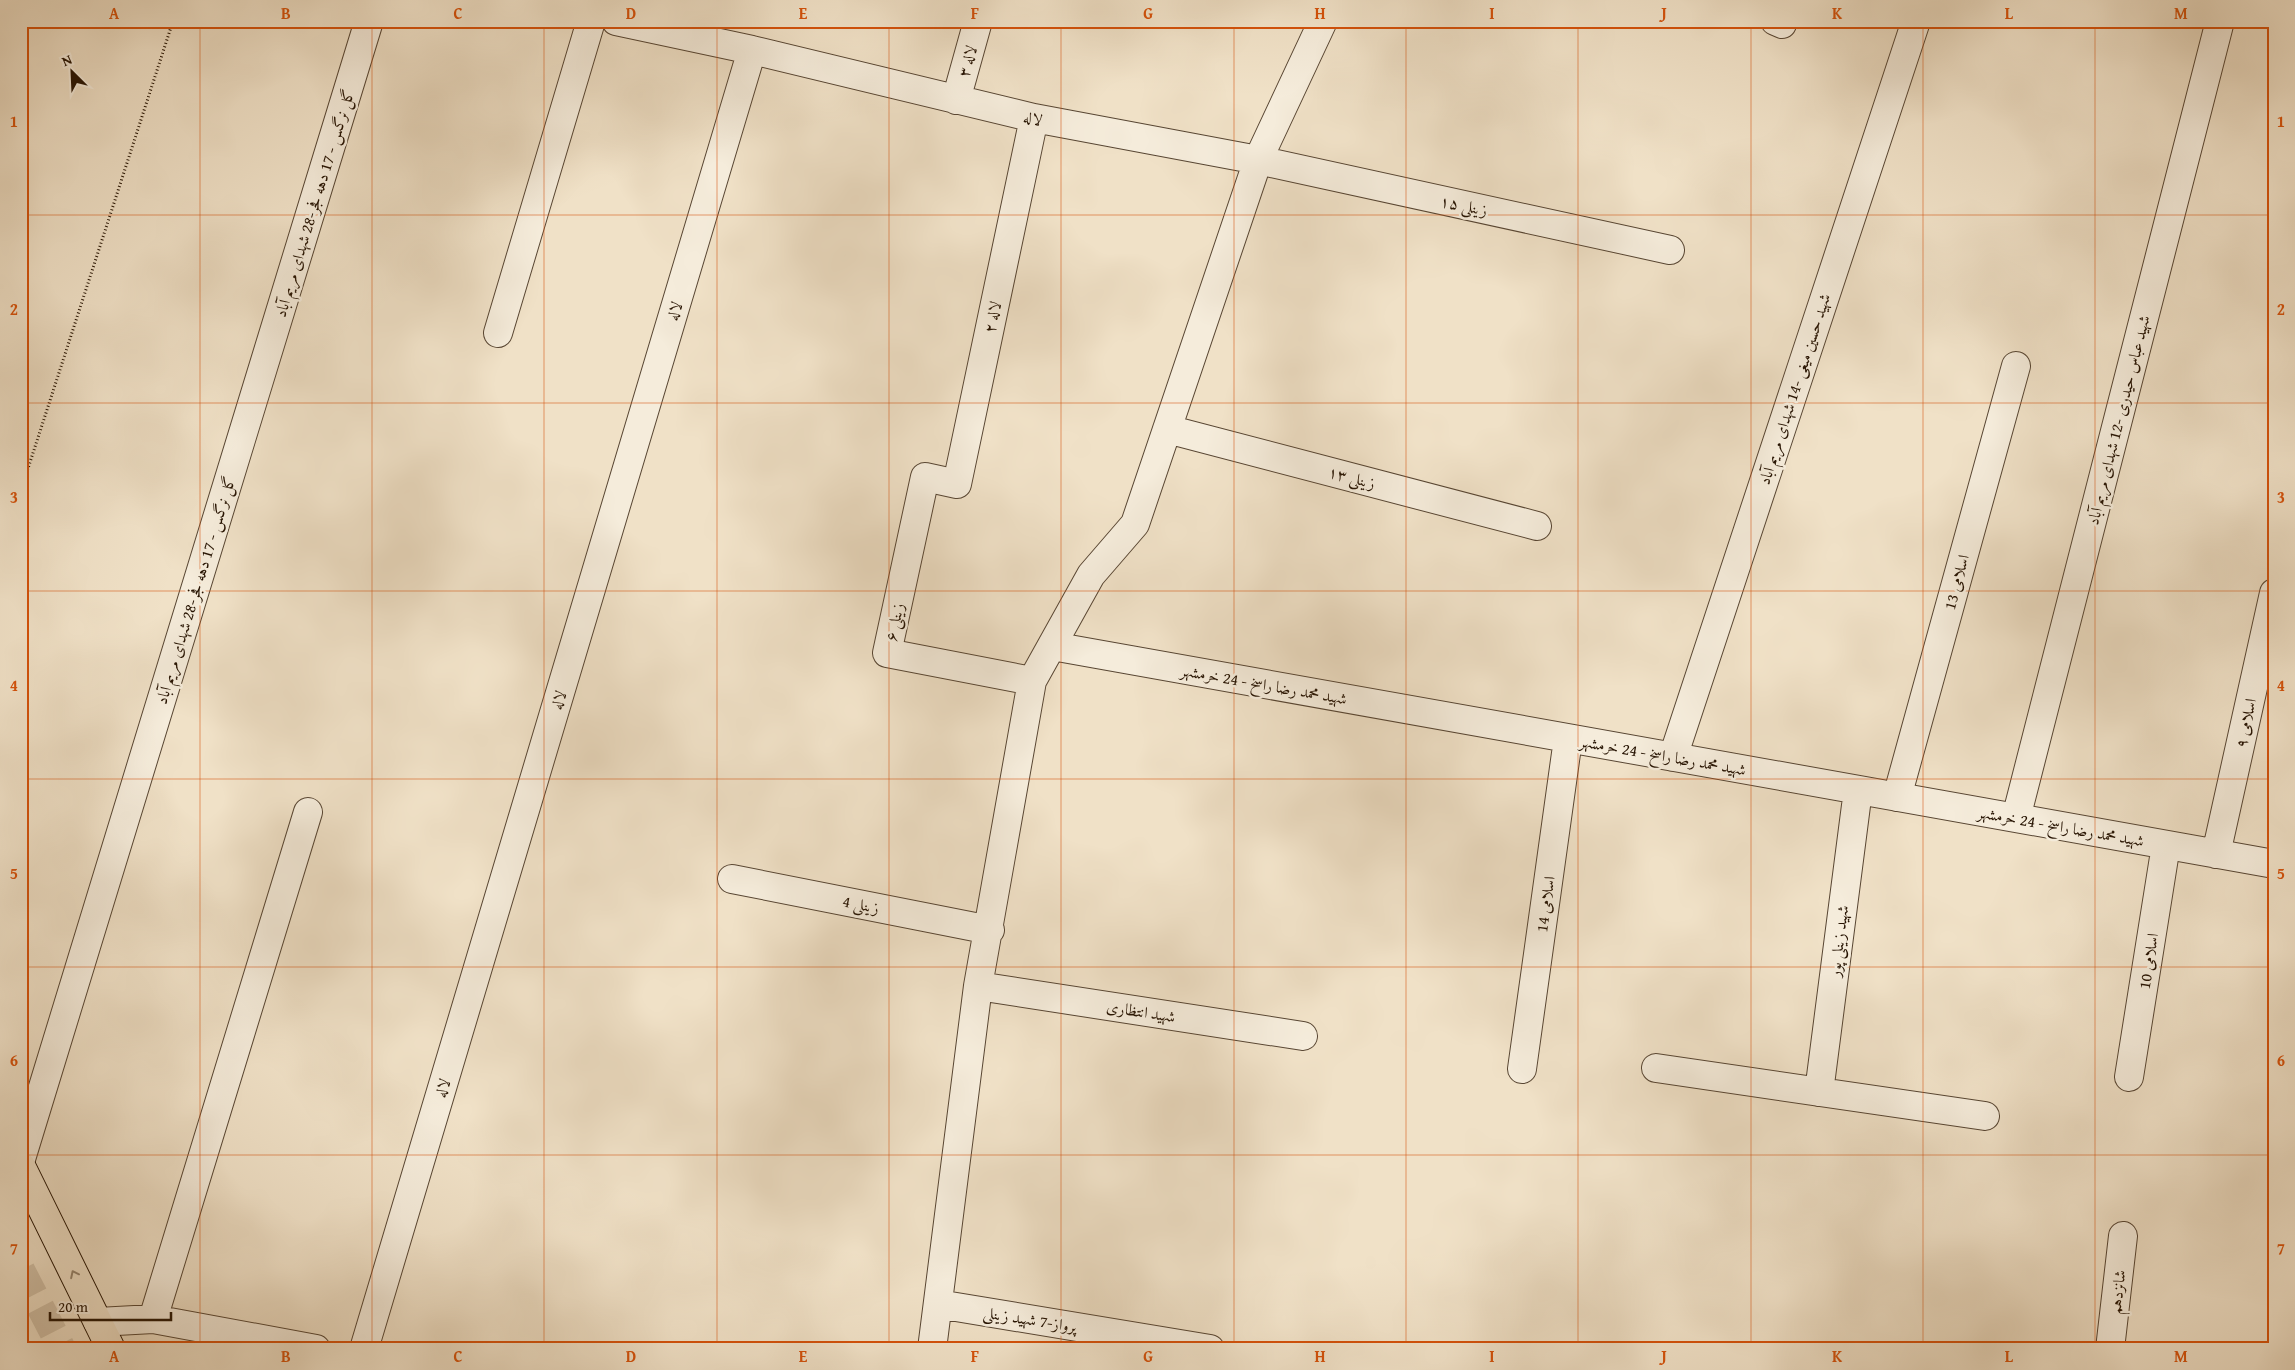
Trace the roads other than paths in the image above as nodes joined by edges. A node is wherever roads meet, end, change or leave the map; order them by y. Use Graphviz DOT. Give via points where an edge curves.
graph roads {
  1 [pos="369,21"];
  2 [pos="591,21"];
  3 [pos="616,21"];
  4 [pos="978,21"];
  5 [pos="1323,21"];
  6 [pos="1916,21"];
  7 [pos="2220,21"];
  8 [pos="752,50"];
  9 [pos="956,100"];
  10 [pos="1034,118"];
  11 [pos="1258,160"];
  12 [pos="1670,250"];
  13 [pos="498,333"];
  14 [pos="2016,366"];
  15 [pos="1167,428"];
  16 [pos="925,477"];
  17 [pos="1537,526"];
  18 [pos="2274,593"];
  19 [pos="1052,646"];
  20 [pos="1032,681"];
  21 [pos="1568,738"];
  22 [pos="1673,757"];
  23 [pos="1858,790"];
  24 [pos="1897,797"];
  25 [pos="308,812"];
  26 [pos="2016,818"];
  27 [pos="2166,845"];
  28 [pos="2216,854"];
  29 [pos="2274,864"];
  30 [pos="732,879"];
  31 [pos="990,930"];
  32 [pos="978,986"];
  33 [pos="1303,1036"];
  34 [pos="1656,1068"];
  35 [pos="1522,1069"];
  36 [pos="2130,1077"];
  37 [pos="1819,1092"];
  38 [pos="1985,1116"];
  39 [pos="21,1159"];
  40 [pos="21,1166"];
  41 [pos="2123,1236"];
  42 [pos="938,1304"];
  43 [pos="153,1319"];
  44 [pos="98,1322"];
  45 [pos="111,1349"];
  46 [pos="316,1349"];
  47 [pos="364,1349"];
  48 [pos="932,1349"];
  49 [pos="1210,1349"];
  50 [pos="2110,1349"];
  1 -- 39 [label="street, گل نرگس - 17 دهه فجر-28 شهدای مریم آباد"];
  2 -- 13 [label="street"];
  3 -- 8 [label="street, لاله"];
  4 -- 9 [label="street, لاله ۳"];
  5 -- 11 [label="street"];
  6 -- 22 [label="street, شهید حسین میغی -14 شهدای مریم آباد"];
  7 -- 26 [label="street, شهید عباس حیدری -12 شهدای مریم آباد"];
  8 -- 9 [label="street, لاله"];
  8 -- 47 [label="street, لاله"];
  9 -- 10 [label="street, لاله"];
  10 -- 11 [label="street, لاله"];
  10 -- 16 [label="street, لاله ۲" via="957,484"];
  11 -- 12 [label="street, زینلی ۱۵"];
  11 -- 15 [label="street"];
  14 -- 24 [label="street, اسلامی 13"];
  15 -- 17 [label="street, زینلی ۱۳"];
  15 -- 19 [label="street" via="1135,524 1091,575"];
  16 -- 20 [label="street, زینلی ۶" via="887,653"];
  18 -- 28 [label="street, اسلامی ۹"];
  19 -- 20 [label="street"];
  19 -- 21 [label="street, شهید محمد رضا راسخ - 24 خرمشهر"];
  20 -- 31 [label="street"];
  21 -- 22 [label="street, شهید محمد رضا راسخ - 24 خرمشهر"];
  21 -- 35 [label="street, اسلامی 14"];
  22 -- 23 [label="street, شهید محمد رضا راسخ - 24 خرمشهر"];
  23 -- 24 [label="street, شهید محمد رضا راسخ - 24 خرمشهر"];
  23 -- 37 [label="street, شهید زینلی پور"];
  24 -- 26 [label="street, شهید محمد رضا راسخ - 24 خرمشهر"];
  25 -- 43 [label="street"];
  26 -- 27 [label="street, شهید محمد رضا راسخ - 24 خرمشهر"];
  27 -- 28 [label="street, شهید محمد رضا راسخ - 24 خرمشهر"];
  27 -- 36 [label="street, اسلامی 10"];
  28 -- 29 [label="street, شهید محمد رضا راسخ - 24 خرمشهر"];
  30 -- 31 [label="street, زینلی 4"];
  31 -- 32 [label="street"];
  32 -- 33 [label="street, شهید انتظاری"];
  32 -- 42 [label="street"];
  34 -- 37 [label="street"];
  37 -- 38 [label="street"];
  44 -- 40 [label="main road, one-way"];
  41 -- 50 [label="street, شانزدهم"];
  42 -- 48 [label="street"];
  42 -- 49 [label="street, پرواز-7 شهید زینلی"];
  43 -- 44 [label="street"];
  43 -- 46 [label="street"];
  44 -- 45 [label="main road"];
}
